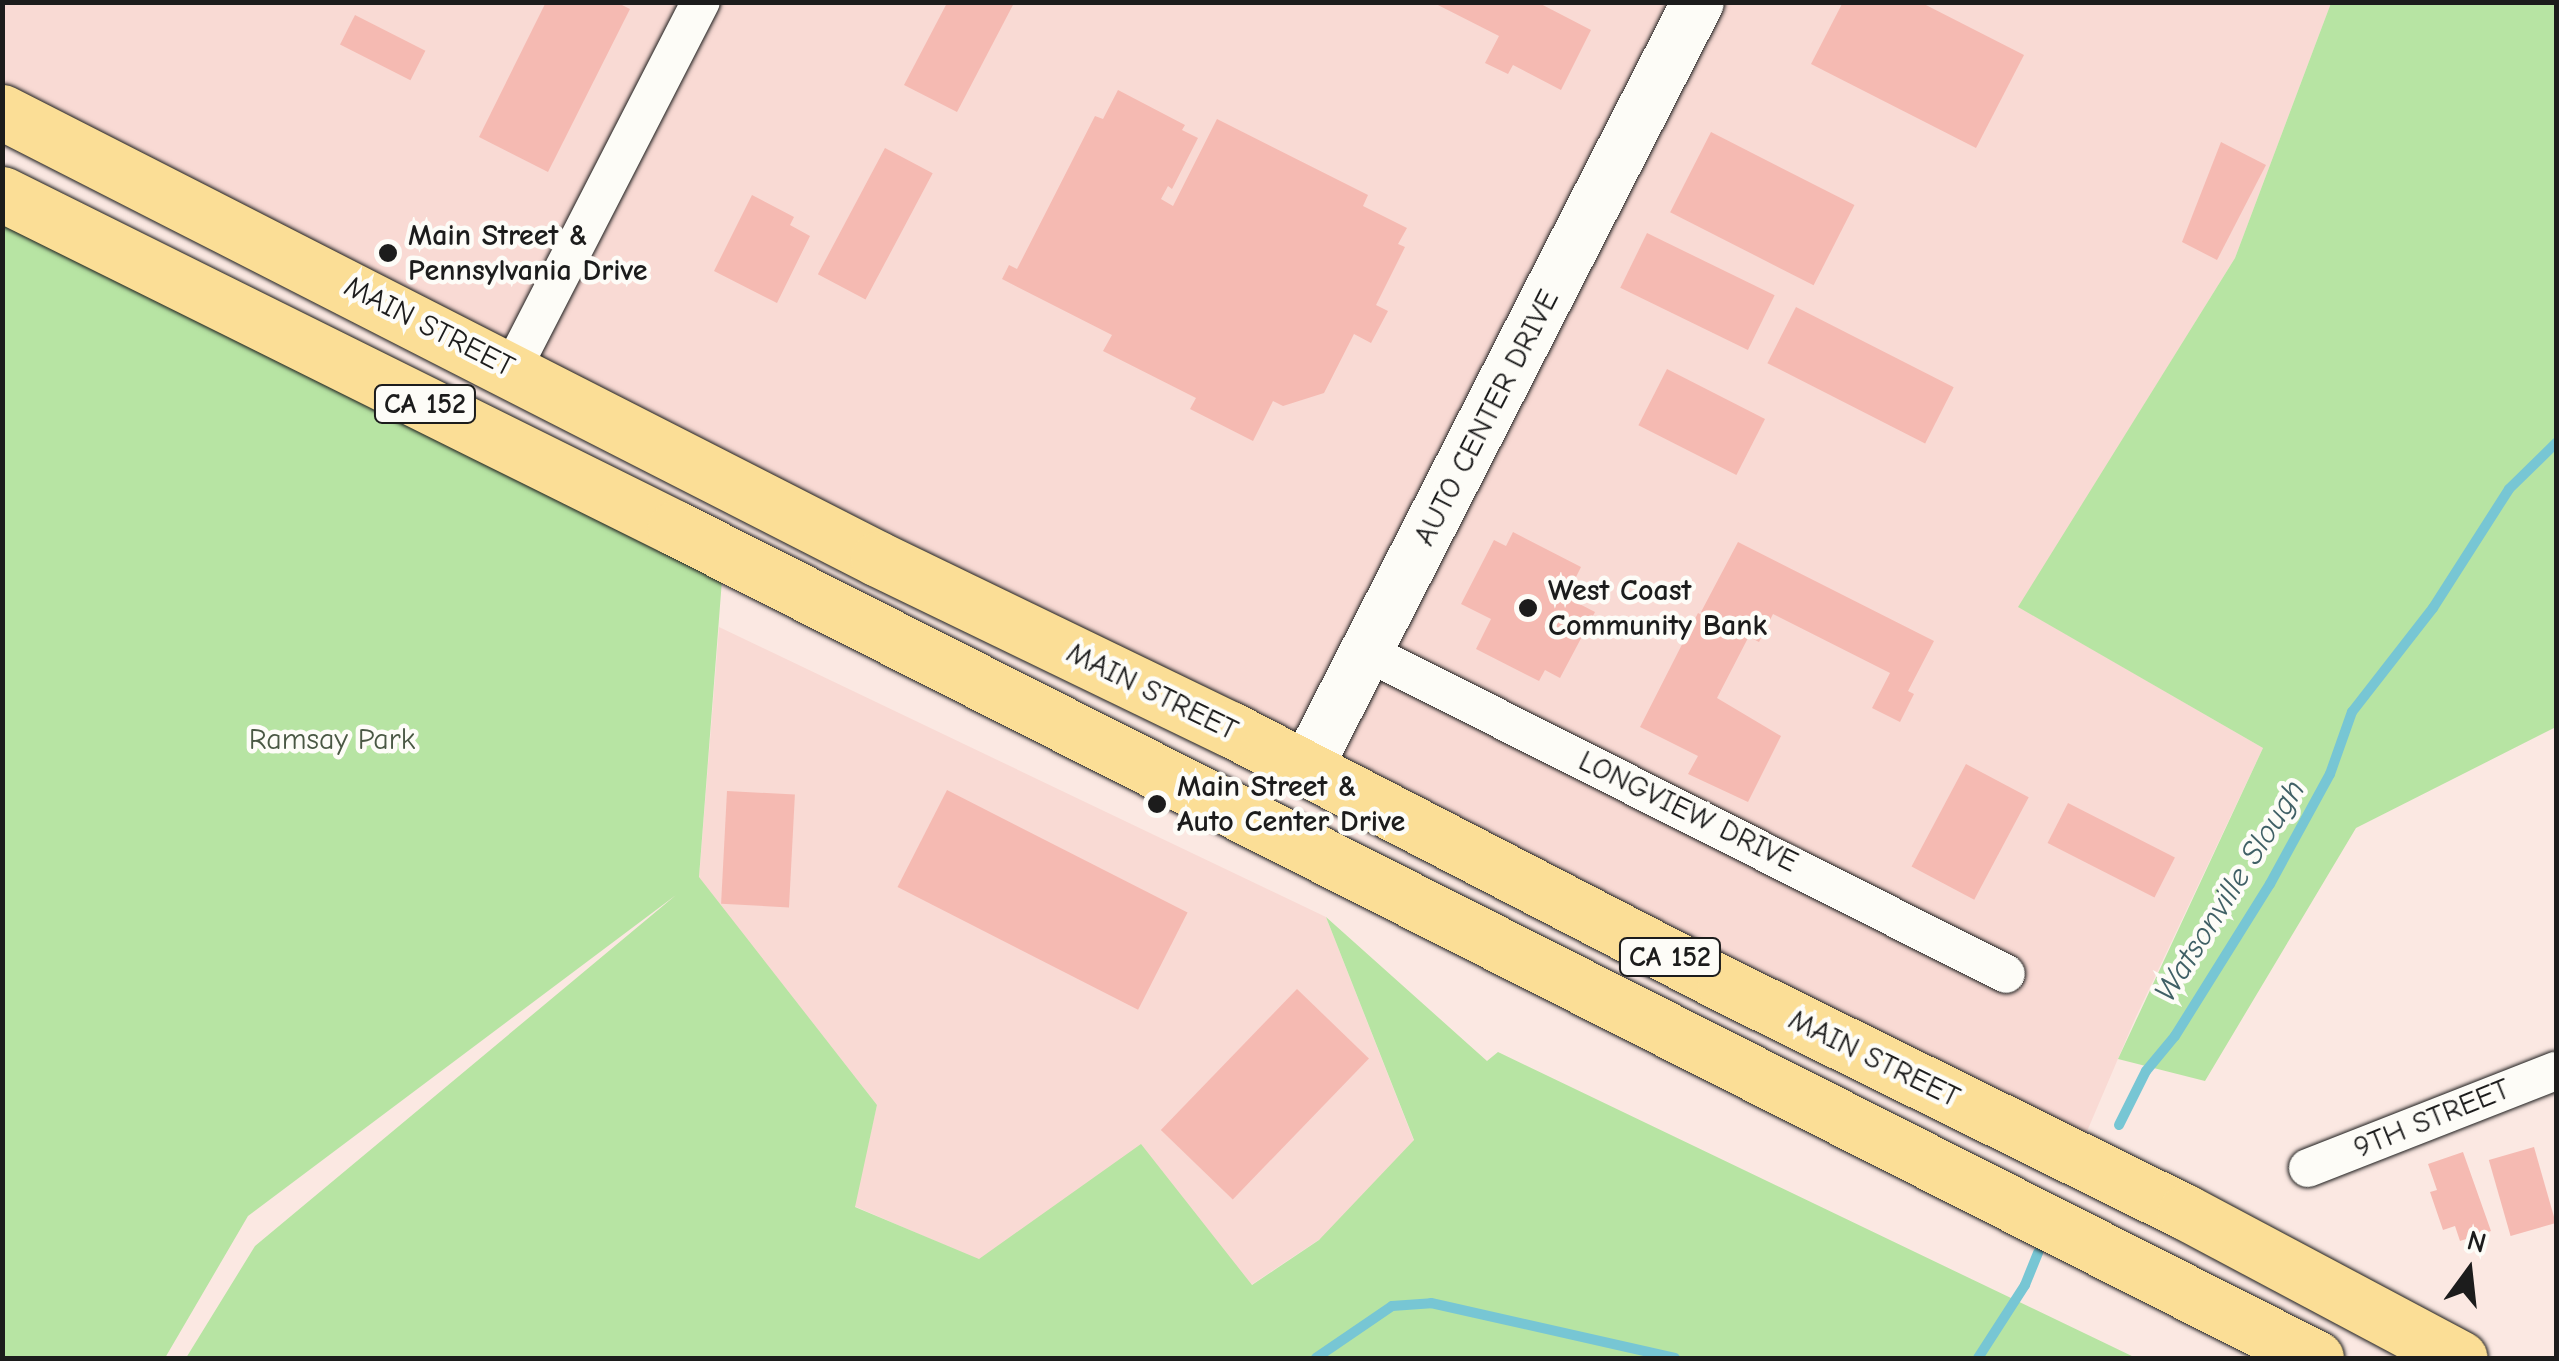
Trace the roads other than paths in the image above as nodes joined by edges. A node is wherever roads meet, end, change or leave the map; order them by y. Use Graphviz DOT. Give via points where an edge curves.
graph roads {
  1 [pos="700,2"];
  2 [pos="1698,2"];
  3 [pos="2,112"];
  4 [pos="2,194"];
  5 [pos="512,368"];
  6 [pos="1369,653"];
  7 [pos="1306,769"];
  8 [pos="1272,831"];
  9 [pos="2006,974"];
  10 [pos="2556,1071"];
  11 [pos="2308,1168"];
  12 [pos="2316,1358"];
  13 [pos="2460,1358"];
  1 -- 5 [label="street"];
  2 -- 6 [label="street, AUTO CENTER DRIVE"];
  3 -- 5 [label="main road, MAIN STREET / CA 152"];
  4 -- 8 [label="main road, CA 152"];
  5 -- 7 [label="main road, MAIN STREET / CA 152" via="878,559"];
  6 -- 7 [label="street, AUTO CENTER DRIVE"];
  6 -- 9 [label="street, LONGVIEW DRIVE"];
  7 -- 8 [label="main road, AUTO CENTER DRIVE"];
  7 -- 13 [label="main road, MAIN STREET / CA 152" via="1725,986 2185,1212"];
  8 -- 12 [label="main road, CA 152"];
  10 -- 11 [label="street, 9TH STREET"];
}
